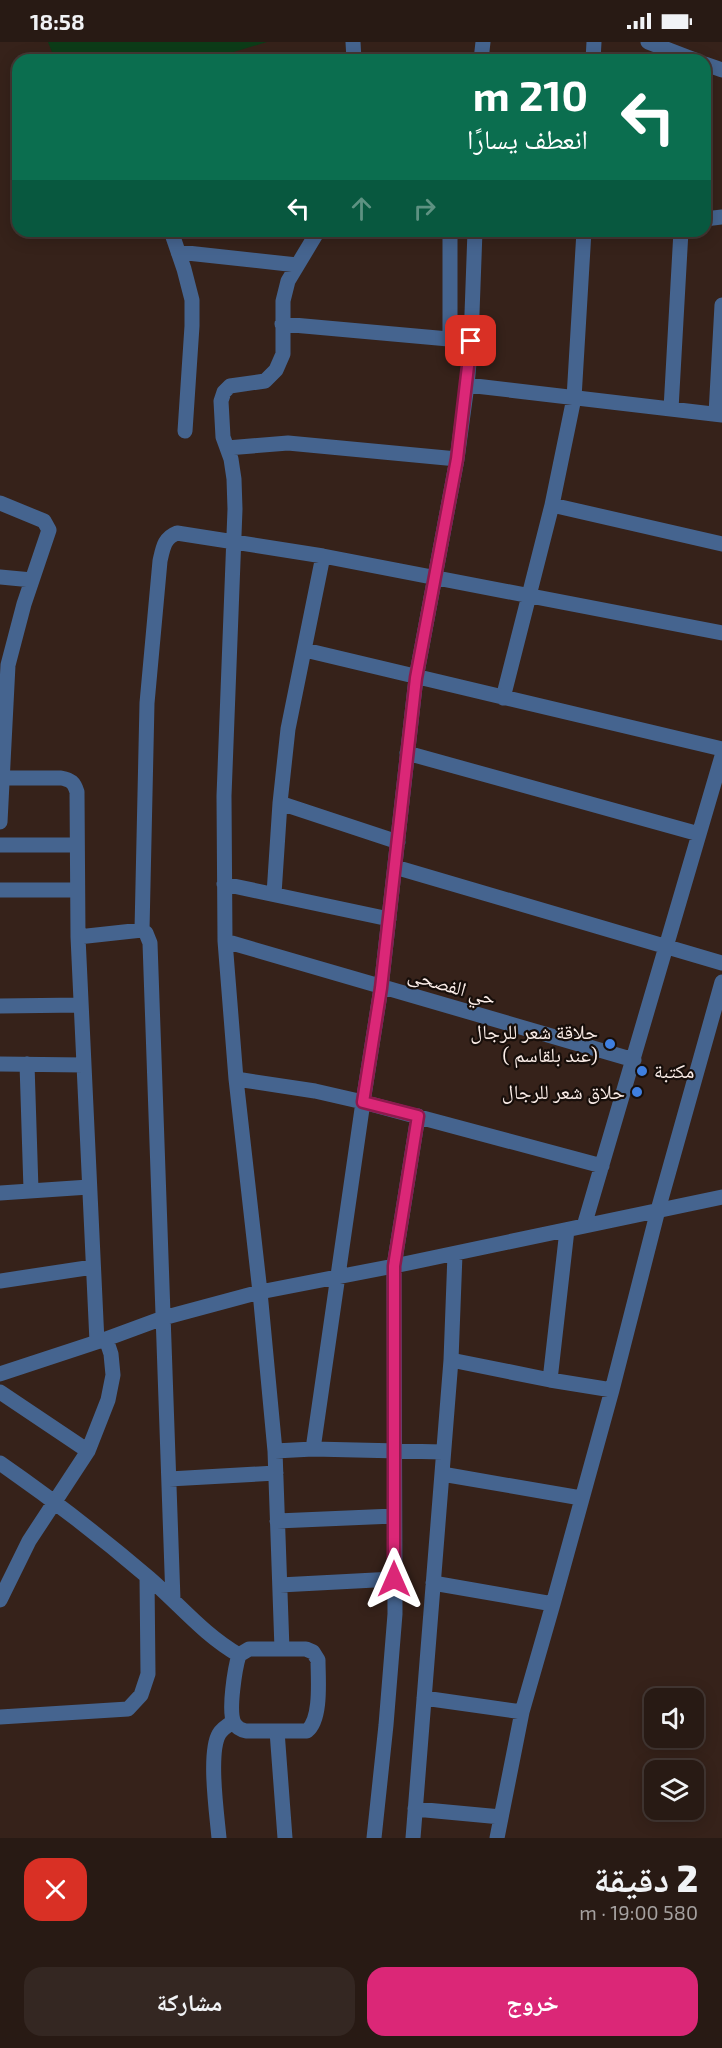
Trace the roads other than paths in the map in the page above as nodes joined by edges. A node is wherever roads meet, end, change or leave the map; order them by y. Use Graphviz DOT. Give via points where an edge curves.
graph roads {
  1 [pos="648,42"];
  2 [pos="679,54"];
  3 [pos="173,237"];
  4 [pos="314,237"];
  5 [pos="450,237"];
  6 [pos="475,237"];
  7 [pos="584,237"];
  8 [pos="681,237"];
  9 [pos="178,252"];
  10 [pos="297,265"];
  11 [pos="722,305"];
  12 [pos="282,324"];
  13 [pos="450,339"];
  14 [pos="471,341"];
  15 [pos="467,385"];
  16 [pos="574,398"];
  17 [pos="670,409"];
  18 [pos="719,414"];
  19 [pos="185,431"];
  20 [pos="227,448"];
  21 [pos="457,459"];
  22 [pos="0,503"];
  23 [pos="552,505"];
  24 [pos="232,541"];
  25 [pos="722,544"];
  26 [pos="323,556"];
  27 [pos="436,576"];
  28 [pos="0,577"];
  29 [pos="32,580"];
  30 [pos="530,595"];
  31 [pos="722,633"];
  32 [pos="6,645"];
  33 [pos="305,650"];
  34 [pos="416,678"];
  35 [pos="503,698"];
  36 [pos="2,718"];
  37 [pos="722,749"];
  38 [pos="407,753"];
  39 [pos="722,756"];
  40 [pos="1,777"];
  41 [pos="280,803"];
  42 [pos="0,822"];
  43 [pos="699,834"];
  44 [pos="398,842"];
  45 [pos="0,844"];
  46 [pos="77,845"];
  47 [pos="395,867"];
  48 [pos="224,884"];
  49 [pos="0,890"];
  50 [pos="77,890"];
  51 [pos="274,894"];
  52 [pos="389,919"];
  53 [pos="142,930"];
  54 [pos="78,937"];
  55 [pos="225,941"];
  56 [pos="666,946"];
  57 [pos="722,963"];
  58 [pos="722,982"];
  59 [pos="381,988"];
  60 [pos="81,1005"];
  61 [pos="0,1006"];
  62 [pos="634,1060"];
  63 [pos="0,1064"];
  64 [pos="27,1064"];
  65 [pos="84,1065"];
  66 [pos="236,1079"];
  67 [pos="363,1102"];
  68 [pos="418,1116"];
  69 [pos="602,1166"];
  70 [pos="89,1187"];
  71 [pos="31,1190"];
  72 [pos="0,1193"];
  73 [pos="722,1197"];
  74 [pos="658,1210"];
  75 [pos="584,1226"];
  76 [pos="567,1230"];
  77 [pos="456,1254"];
  78 [pos="394,1266"];
  79 [pos="93,1267"];
  80 [pos="339,1276"];
  81 [pos="0,1281"];
  82 [pos="260,1292"];
  83 [pos="163,1318"];
  84 [pos="101,1341"];
  85 [pos="451,1360"];
  86 [pos="0,1374"];
  87 [pos="550,1380"];
  88 [pos="612,1390"];
  89 [pos="0,1392"];
  90 [pos="314,1449"];
  91 [pos="88,1451"];
  92 [pos="275,1451"];
  93 [pos="393,1451"];
  94 [pos="443,1452"];
  95 [pos="0,1463"];
  96 [pos="276,1473"];
  97 [pos="442,1474"];
  98 [pos="169,1479"];
  99 [pos="581,1498"];
  100 [pos="55,1501"];
  101 [pos="394,1516"];
  102 [pos="278,1521"];
  103 [pos="147,1577"];
  104 [pos="394,1579"];
  105 [pos="433,1583"];
  106 [pos="280,1585"];
  107 [pos="0,1600"];
  108 [pos="173,1600"];
  109 [pos="553,1604"];
  110 [pos="282,1649"];
  111 [pos="239,1654"];
  112 [pos="424,1698"];
  113 [pos="522,1712"];
  114 [pos="0,1717"];
  115 [pos="233,1722"];
  116 [pos="277,1731"];
  117 [pos="415,1809"];
  118 [pos="501,1817"];
  119 [pos="219,1838"];
  120 [pos="285,1838"];
  121 [pos="374,1838"];
  122 [pos="413,1838"];
  123 [pos="497,1838"];
  1 -- 2 [label="street"];
  3 -- 9 [label="street"];
  4 -- 10 [label="street"];
  5 -- 13 [label="street"];
  6 -- 14 [label="street"];
  7 -- 16 [label="street"];
  8 -- 17 [label="street"];
  9 -- 10 [label="street"];
  9 -- 19 [label="street" via="192,300"];
  10 -- 12 [label="street" via="288,281"];
  11 -- 18 [label="street"];
  12 -- 13 [label="street"];
  12 -- 20 [label="street" via="283,354 276,370 264,381 230,386 224,392 222,429"];
  13 -- 14 [label="street"];
  14 -- 15 [label="street"];
  15 -- 16 [label="street"];
  15 -- 21 [label="street"];
  16 -- 17 [label="street"];
  16 -- 23 [label="street"];
  17 -- 18 [label="street"];
  20 -- 21 [label="street" via="288,443"];
  20 -- 24 [label="street" via="234,479"];
  21 -- 27 [label="street"];
  22 -- 29 [label="street" via="48,525"];
  23 -- 25 [label="street"];
  23 -- 30 [label="street"];
  24 -- 26 [label="street"];
  24 -- 48 [label="street"];
  24 -- 53 [label="street" via="177,533 165,541 163,549 147,703"];
  26 -- 27 [label="street"];
  26 -- 33 [label="street"];
  27 -- 30 [label="street"];
  27 -- 34 [label="street"];
  28 -- 29 [label="street"];
  29 -- 32 [label="street"];
  30 -- 31 [label="street"];
  30 -- 35 [label="street"];
  32 -- 36 [label="street" via="8,665"];
  33 -- 34 [label="street"];
  33 -- 41 [label="street" via="288,729"];
  34 -- 35 [label="street"];
  34 -- 38 [label="street"];
  35 -- 37 [label="street"];
  36 -- 40 [label="street"];
  38 -- 43 [label="street"];
  38 -- 44 [label="street"];
  39 -- 43 [label="street"];
  40 -- 42 [label="street"];
  40 -- 46 [label="street" via="70,780 77,792"];
  41 -- 44 [label="street"];
  41 -- 51 [label="street"];
  43 -- 56 [label="street"];
  44 -- 47 [label="street"];
  45 -- 46 [label="street"];
  46 -- 50 [label="street"];
  47 -- 52 [label="street"];
  47 -- 56 [label="street"];
  48 -- 51 [label="street"];
  48 -- 55 [label="street"];
  49 -- 50 [label="street"];
  50 -- 54 [label="street"];
  51 -- 52 [label="street"];
  52 -- 59 [label="street"];
  53 -- 54 [label="street"];
  53 -- 83 [label="street" via="150,943"];
  54 -- 60 [label="street"];
  55 -- 59 [label="street, حي الفصحى"];
  55 -- 66 [label="street"];
  56 -- 57 [label="street"];
  56 -- 62 [label="street"];
  58 -- 74 [label="street"];
  59 -- 62 [label="street, حي الفصحى"];
  59 -- 67 [label="street"];
  60 -- 61 [label="street"];
  60 -- 65 [label="street"];
  62 -- 69 [label="street"];
  63 -- 64 [label="street"];
  64 -- 65 [label="street"];
  64 -- 71 [label="street"];
  65 -- 70 [label="street"];
  66 -- 67 [label="street"];
  66 -- 82 [label="street"];
  67 -- 68 [label="street"];
  67 -- 80 [label="street"];
  68 -- 69 [label="street"];
  68 -- 78 [label="street"];
  69 -- 75 [label="street"];
  70 -- 71 [label="street"];
  70 -- 79 [label="street"];
  71 -- 72 [label="street"];
  73 -- 74 [label="street"];
  74 -- 75 [label="street"];
  74 -- 88 [label="street"];
  75 -- 76 [label="street"];
  76 -- 77 [label="street"];
  76 -- 87 [label="street"];
  77 -- 78 [label="street"];
  77 -- 85 [label="street"];
  78 -- 80 [label="street"];
  78 -- 93 [label="street"];
  79 -- 81 [label="street"];
  79 -- 84 [label="street"];
  80 -- 82 [label="street"];
  80 -- 90 [label="street"];
  82 -- 83 [label="street"];
  82 -- 92 [label="street"];
  83 -- 84 [label="street"];
  83 -- 98 [label="street"];
  84 -- 86 [label="street"];
  84 -- 91 [label="street" via="111,1354 113,1375 108,1400"];
  85 -- 87 [label="street"];
  85 -- 94 [label="street"];
  87 -- 88 [label="street"];
  88 -- 99 [label="street"];
  89 -- 91 [label="street"];
  90 -- 92 [label="street"];
  90 -- 93 [label="street"];
  91 -- 100 [label="street"];
  92 -- 96 [label="street"];
  93 -- 94 [label="street"];
  93 -- 101 [label="street"];
  94 -- 97 [label="street"];
  95 -- 100 [label="street"];
  96 -- 98 [label="street"];
  96 -- 102 [label="street"];
  97 -- 99 [label="street"];
  97 -- 105 [label="street"];
  98 -- 108 [label="street"];
  99 -- 109 [label="street"];
  100 -- 103 [label="street"];
  100 -- 107 [label="street" via="29,1541"];
  101 -- 102 [label="street"];
  101 -- 104 [label="street"];
  102 -- 106 [label="street"];
  103 -- 108 [label="street"];
  103 -- 114 [label="street" via="148,1674 141,1695 128,1709"];
  104 -- 106 [label="street"];
  104 -- 121 [label="street" via="387,1714"];
  105 -- 109 [label="street"];
  105 -- 112 [label="street"];
  106 -- 110 [label="street"];
  108 -- 111 [label="street" via="218,1643"];
  109 -- 113 [label="street"];
  110 -- 111 [label="street" via="249,1648"];
  110 -- 116 [label="street" via="306,1649 318,1660 316,1716 307,1731"];
  111 -- 115 [label="street"];
  112 -- 113 [label="street"];
  112 -- 117 [label="street"];
  113 -- 118 [label="street"];
  115 -- 116 [label="street" via="246,1731"];
  115 -- 119 [label="street" via="216,1742"];
  116 -- 120 [label="street"];
  117 -- 118 [label="street"];
  117 -- 122 [label="street"];
  118 -- 123 [label="street"];
}
